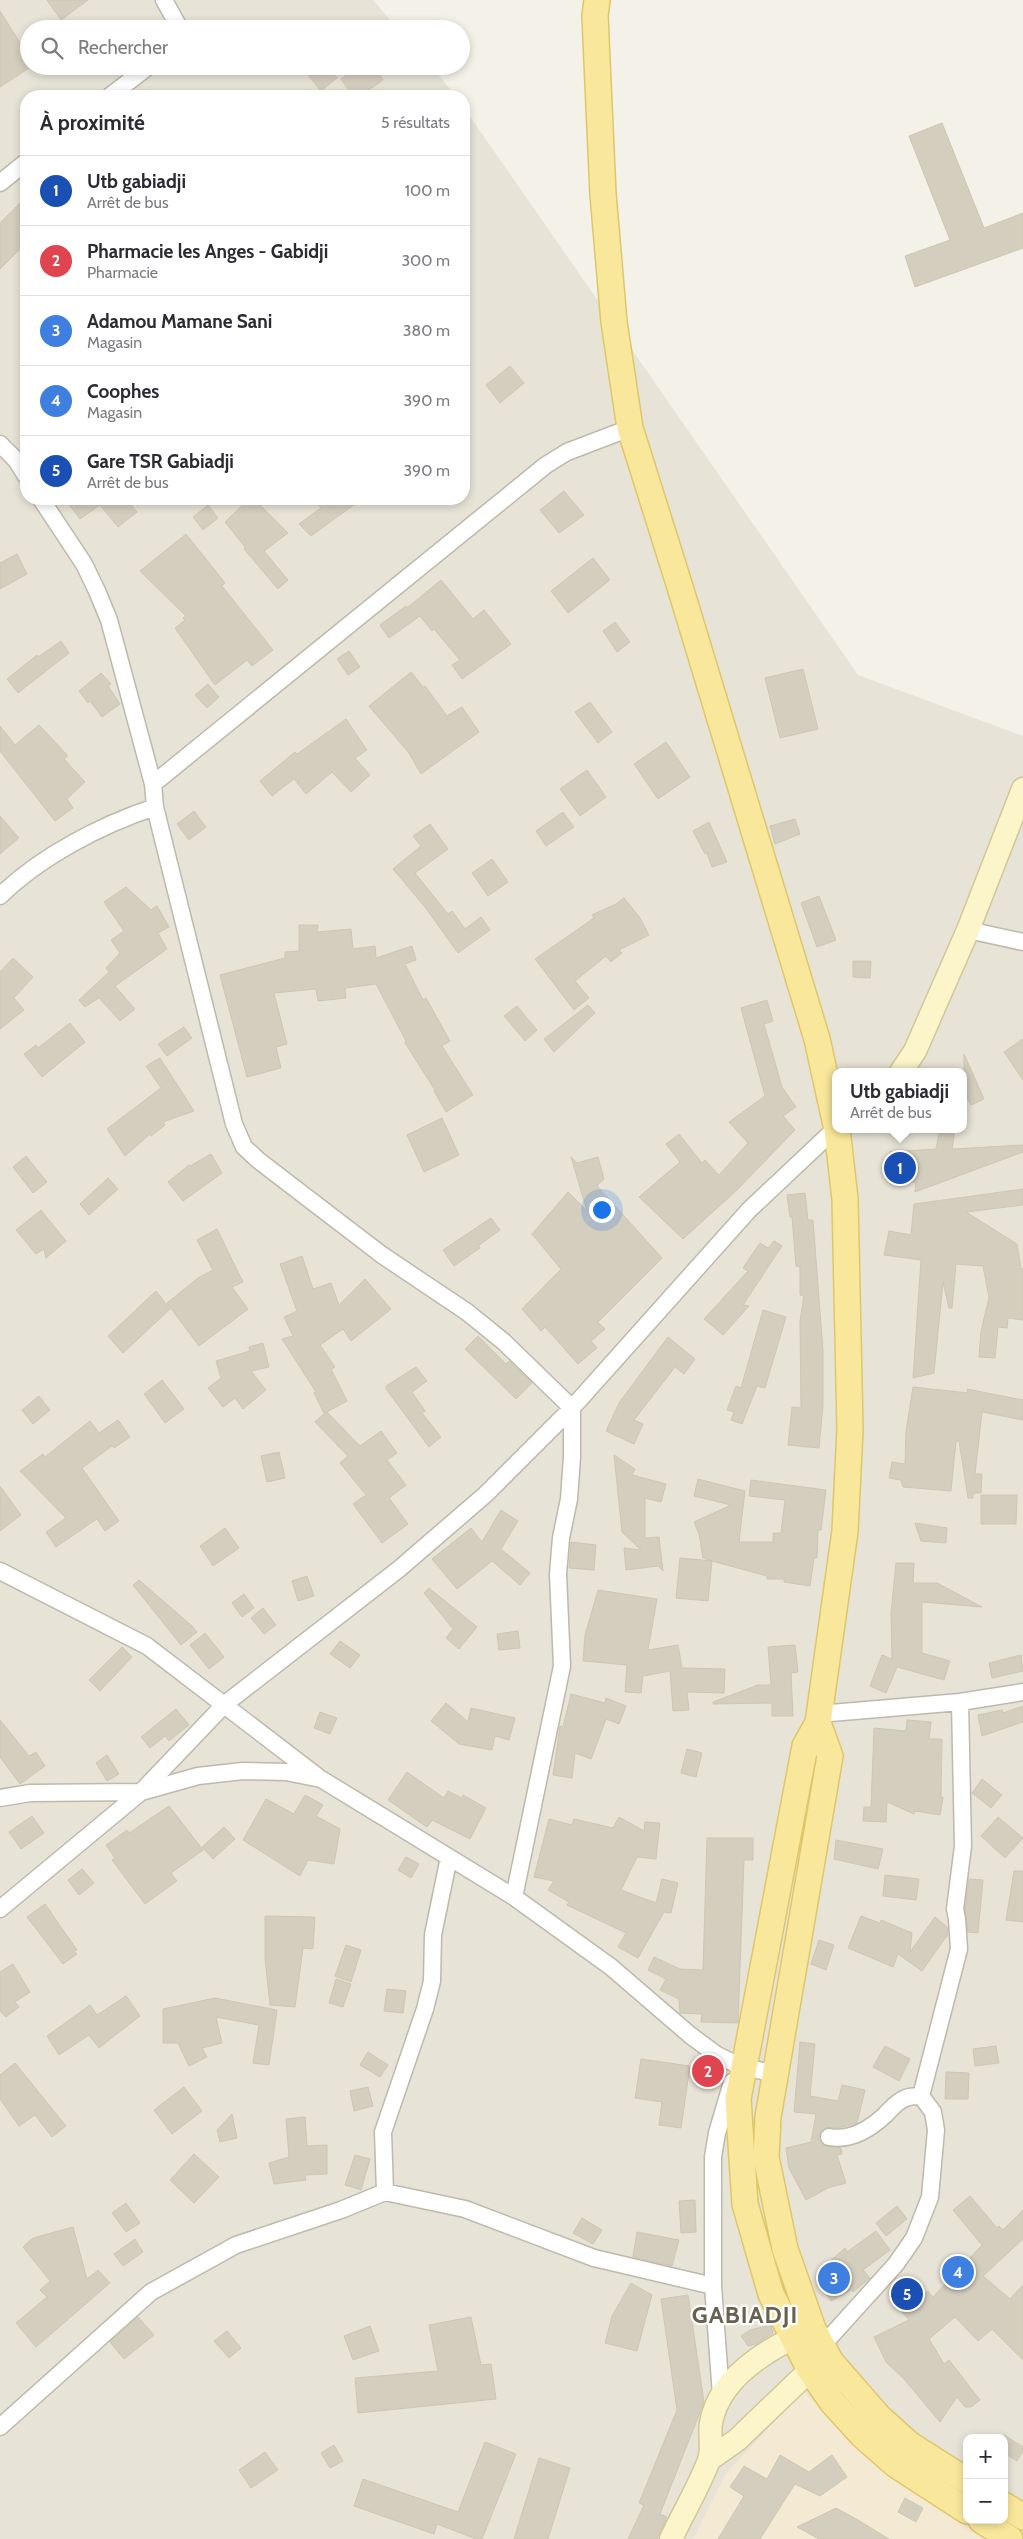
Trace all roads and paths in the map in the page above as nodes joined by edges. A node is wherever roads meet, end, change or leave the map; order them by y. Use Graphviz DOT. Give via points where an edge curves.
graph roads {
  1 [pos="164,0"];
  2 [pos="597,0"];
  3 [pos="175,20"];
  4 [pos="137,75"];
  5 [pos="118,90"];
  6 [pos="20,167"];
  7 [pos="0,183"];
  8 [pos="630,428"];
  9 [pos="0,444"];
  10 [pos="20,466"];
  11 [pos="45,505"];
  12 [pos="153,784"];
  13 [pos="1023,789"];
  14 [pos="155,807"];
  15 [pos="0,896"];
  16 [pos="968,930"];
  17 [pos="1023,942"];
  18 [pos="904,1068"];
  19 [pos="832,1109"];
  20 [pos="832,1131"];
  21 [pos="837,1133"];
  22 [pos="572,1408"];
  23 [pos="0,1571"];
  24 [pos="1023,1692"];
  25 [pos="960,1702"];
  26 [pos="225,1704"];
  27 [pos="818,1719"];
  28 [pos="321,1779"];
  29 [pos="141,1792"];
  30 [pos="0,1798"];
  31 [pos="449,1857"];
  32 [pos="514,1897"];
  33 [pos="0,1909"];
  34 [pos="741,2066"];
  35 [pos="774,2074"];
  36 [pos="921,2096"];
  37 [pos="830,2136"];
  38 [pos="385,2192"];
  39 [pos="713,2286"];
  40 [pos="814,2349"];
  41 [pos="721,2395"];
  42 [pos="0,2427"];
  43 [pos="710,2458"];
  44 [pos="964,2479"];
  45 [pos="963,2508"];
  46 [pos="1008,2508"];
  47 [pos="1023,2517"];
  48 [pos="987,2524"];
  49 [pos="671,2539"];
  50 [pos="1010,2539"];
  1 -- 3 [label="street"];
  2 -- 8 [label="main road" via="595,16 604,204 614,322"];
  4 -- 5 [label="street"];
  6 -- 7 [label="street"];
  8 -- 12 [label="street" via="567,452 546,466"];
  8 -- 19 [label="main road" via="814,1030"];
  9 -- 10 [label="street"];
  11 -- 12 [label="street" via="84,564 109,620"];
  12 -- 14 [label="street"];
  13 -- 16 [label="street"];
  14 -- 15 [label="street" via="120,818 37,865 21,875"];
  14 -- 22 [label="street" via="234,1124 244,1147 382,1255 467,1312 504,1342"];
  16 -- 17 [label="street"];
  16 -- 18 [label="street" via="915,1051"];
  20 -- 22 [label="street" via="748,1210"];
  21 -- 27 [label="main road" via="846,1199 850,1429 845,1531"];
  22 -- 26 [label="street" via="486,1494 399,1569"];
  22 -- 32 [label="street" via="570,1482 558,1574 562,1666"];
  23 -- 26 [label="street" via="138,1642"];
  24 -- 25 [label="street"];
  25 -- 27 [label="street"];
  25 -- 36 [label="street" via="963,1846 954,1909 958,1949"];
  26 -- 28 [label="street"];
  26 -- 29 [label="street"];
  27 -- 34 [label="main road" via="805,1746"];
  27 -- 35 [label="main road" via="830,1756"];
  28 -- 29 [label="street" via="286,1772 243,1771 198,1776"];
  28 -- 31 [label="street"];
  29 -- 30 [label="street" via="30,1793"];
  29 -- 33 [label="street"];
  31 -- 32 [label="street"];
  31 -- 38 [label="street" via="434,1935 432,1981 383,2132"];
  32 -- 34 [label="street" via="611,1967 690,2035 717,2055"];
  34 -- 35 [label="street"];
  34 -- 39 [label="street" via="717,2133 713,2157"];
  34 -- 40 [label="main road" via="738,2099 745,2204 771,2294"];
  35 -- 40 [label="main road" via="766,2157 785,2249"];
  36 -- 37 [label="street" via="897,2103 856,2135 843,2139"];
  36 -- 40 [label="street" via="933,2112 936,2130 932,2182 914,2238 896,2264"];
  38 -- 39 [label="street" via="465,2209 594,2258"];
  38 -- 42 [label="street" via="236,2245 151,2292"];
  39 -- 41 [label="street"];
  40 -- 41 [label="street" via="763,2355 739,2373"];
  40 -- 43 [label="street" via="737,2440"];
  40 -- 44 [label="main road" via="909,2444"];
  40 -- 45 [label="main road" via="832,2402 863,2436 896,2465"];
  41 -- 43 [label="street" via="711,2422"];
  43 -- 49 [label="street"];
  46 -- 47 [label="main road"];
  48 -- 50 [label="main road"];
}
